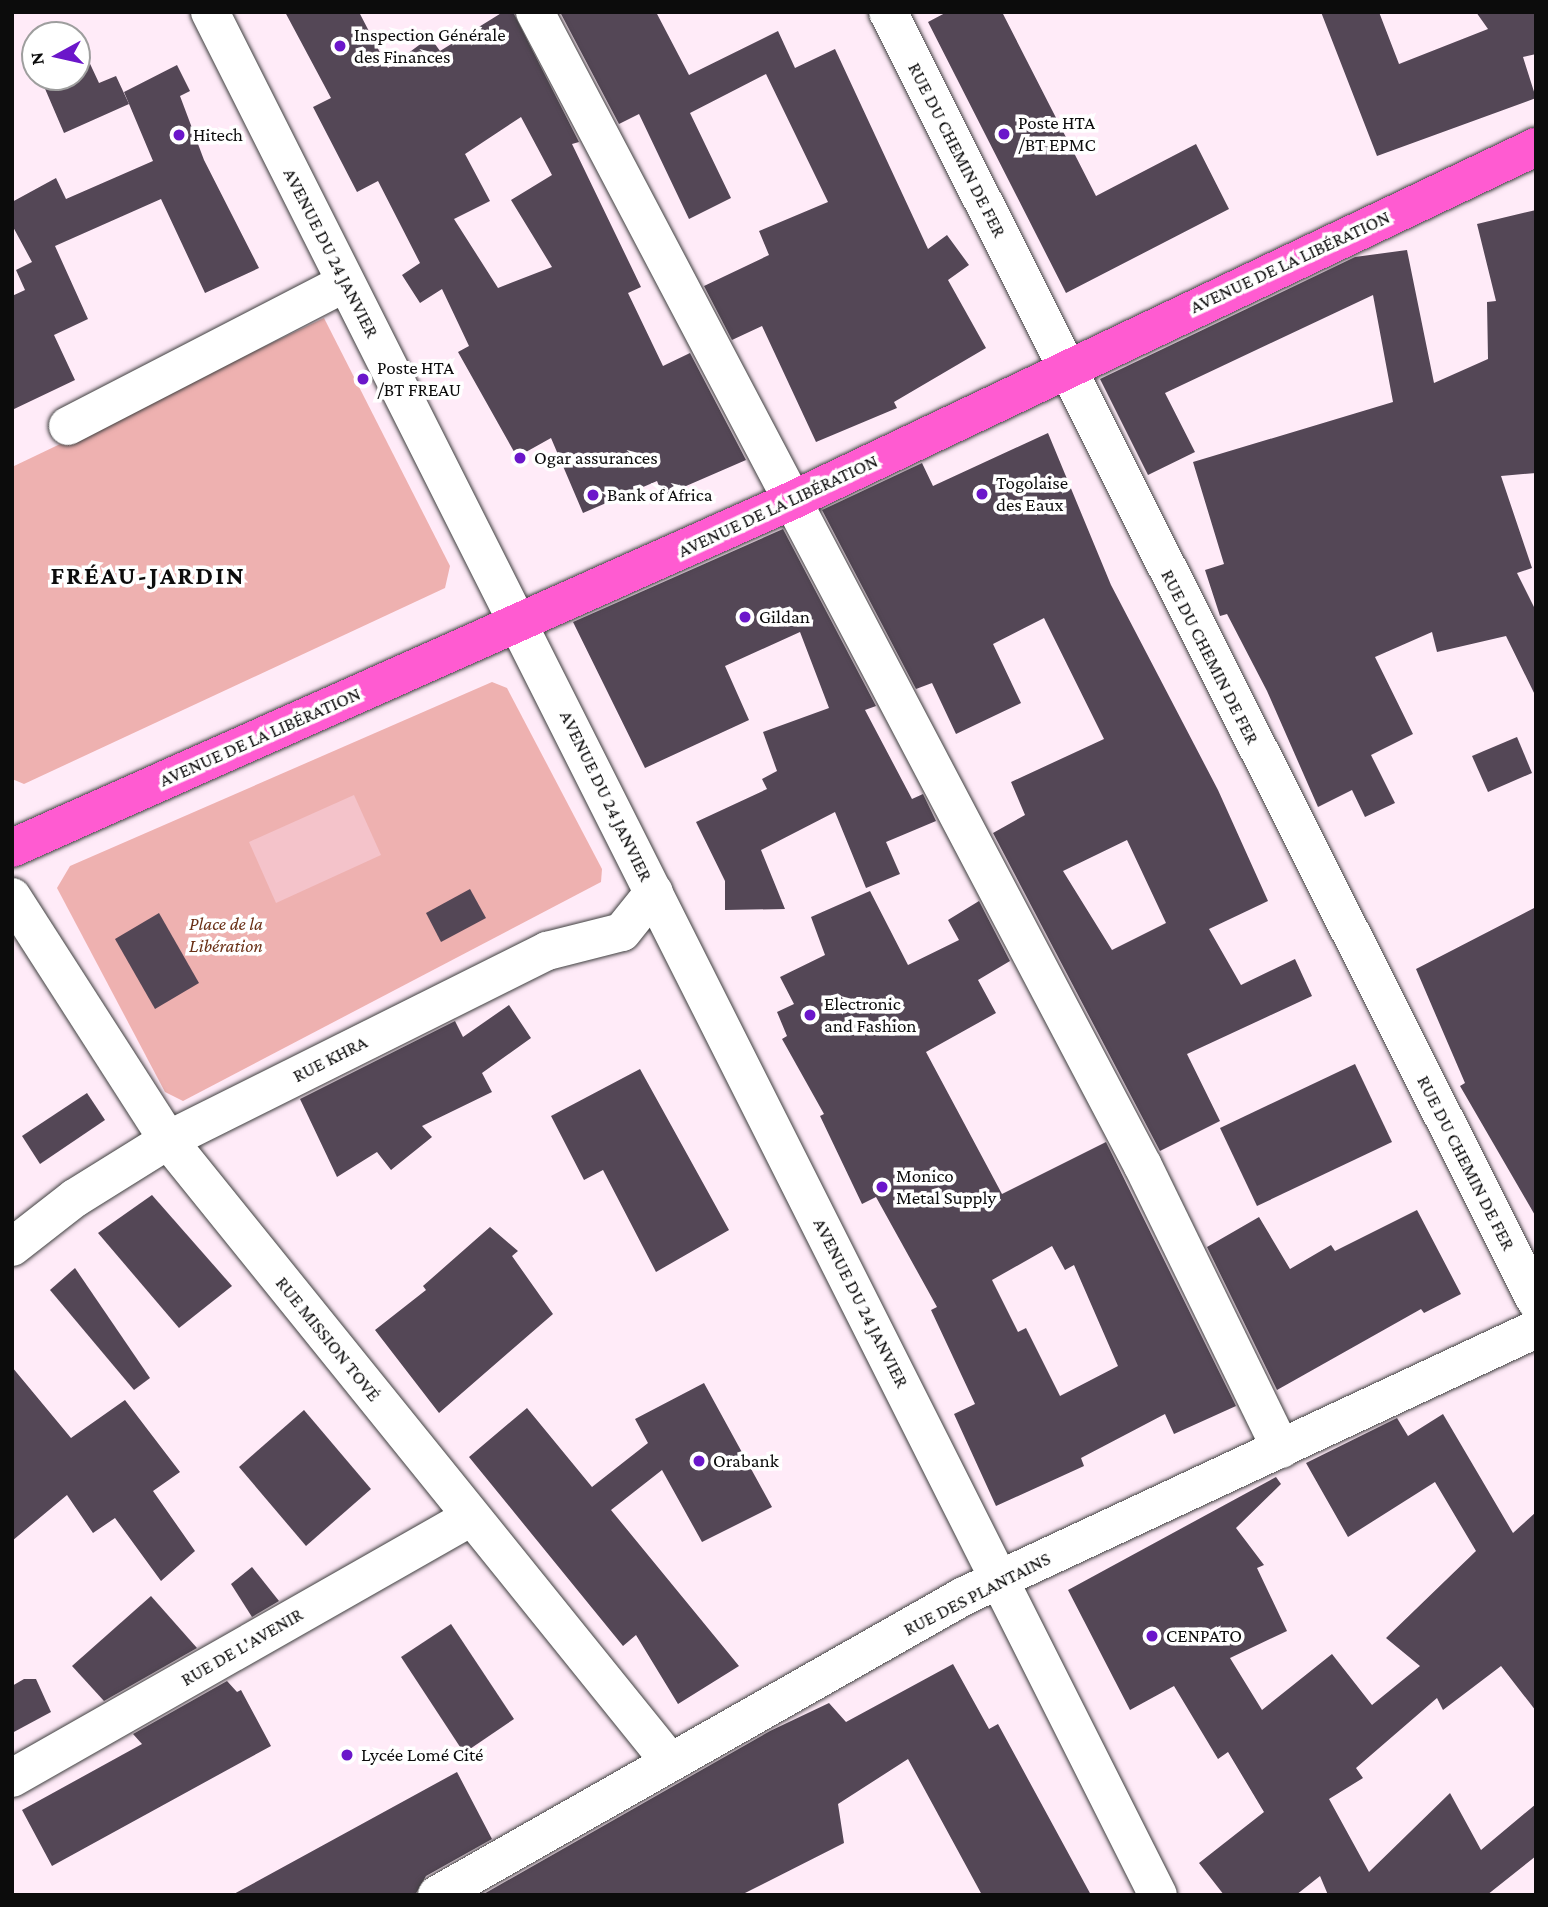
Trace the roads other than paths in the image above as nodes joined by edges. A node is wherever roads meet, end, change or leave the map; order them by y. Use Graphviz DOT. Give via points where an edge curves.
graph roads {
  1 [pos="211,12"];
  2 [pos="535,12"];
  3 [pos="888,12"];
  4 [pos="1536,147"];
  5 [pos="345,283"];
  6 [pos="1066,368"];
  7 [pos="68,426"];
  8 [pos="791,501"];
  9 [pos="521,624"];
  10 [pos="12,848"];
  11 [pos="653,892"];
  12 [pos="12,897"];
  13 [pos="168,1140"];
  14 [pos="12,1247"];
  15 [pos="1536,1301"];
  16 [pos="1536,1329"];
  17 [pos="1281,1449"];
  18 [pos="471,1517"];
  19 [pos="1001,1580"];
  20 [pos="670,1762"];
  21 [pos="12,1778"];
  22 [pos="436,1895"];
  23 [pos="1158,1895"];
  1 -- 5 [label="street, AVENUE DU 24 JANVIER"];
  2 -- 8 [label="street"];
  3 -- 6 [label="street, RUE DU CHEMIN DE FER"];
  4 -- 6 [label="main road, AVENUE DE LA LIBÉRATION"];
  5 -- 7 [label="street"];
  5 -- 9 [label="street, AVENUE DU 24 JANVIER"];
  6 -- 8 [label="main road, AVENUE DE LA LIBÉRATION"];
  6 -- 15 [label="street, RUE DU CHEMIN DE FER"];
  8 -- 9 [label="main road, AVENUE DE LA LIBÉRATION"];
  8 -- 17 [label="street" via="1143,1166"];
  9 -- 10 [label="main road, AVENUE DE LA LIBÉRATION"];
  9 -- 11 [label="street, AVENUE DU 24 JANVIER"];
  11 -- 13 [label="street, RUE KHRA" via="622,932 547,951"];
  11 -- 19 [label="street, AVENUE DU 24 JANVIER"];
  12 -- 13 [label="street, RUE MISSION TOVÉ"];
  13 -- 14 [label="street, RUE KHRA" via="84,1191"];
  13 -- 18 [label="street, RUE MISSION TOVÉ"];
  16 -- 17 [label="street, RUE DES PLANTAINS"];
  17 -- 19 [label="street, RUE DES PLANTAINS"];
  18 -- 20 [label="street, RUE MISSION TOVÉ"];
  18 -- 21 [label="street, RUE DE L'AVENIR"];
  19 -- 20 [label="street, RUE DES PLANTAINS"];
  19 -- 23 [label="street, AVENUE DU 24 JANVIER"];
  20 -- 22 [label="street, RUE DES PLANTAINS"];
}
